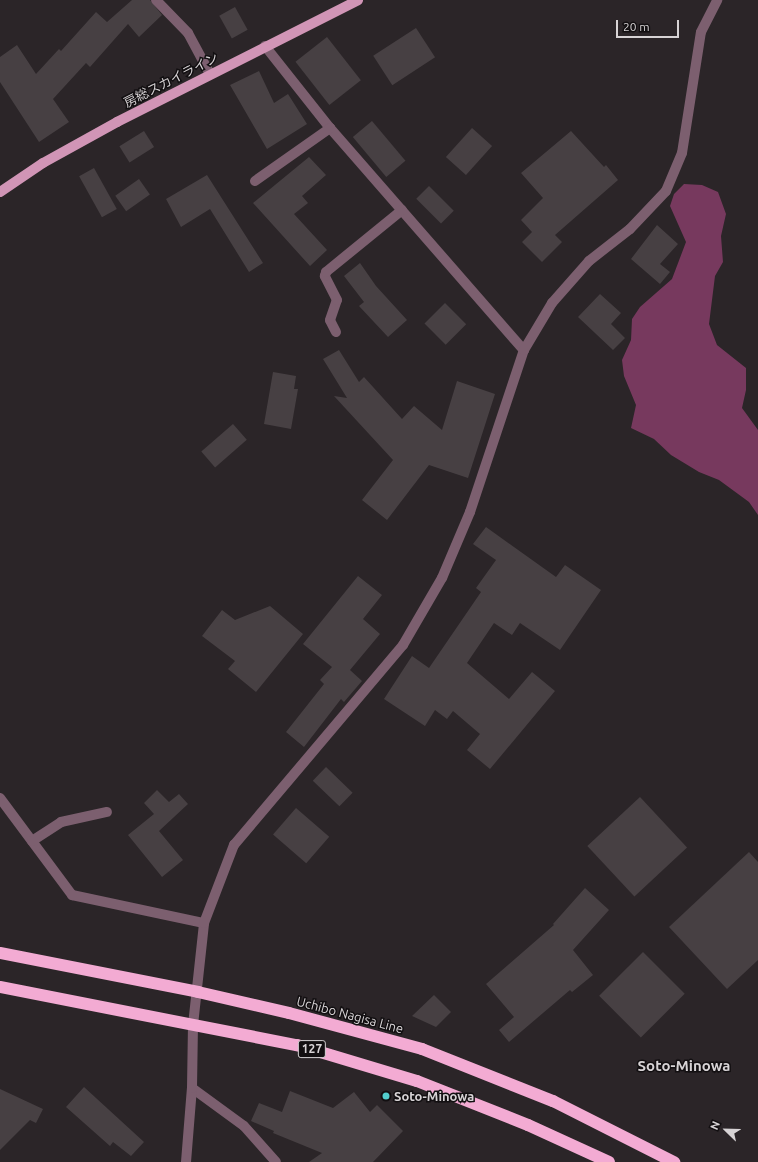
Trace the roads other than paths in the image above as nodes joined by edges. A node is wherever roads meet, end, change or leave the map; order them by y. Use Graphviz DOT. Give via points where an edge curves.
graph roads {
  1 [pos="156,0"];
  2 [pos="358,0"];
  3 [pos="717,0"];
  4 [pos="265,46"];
  5 [pos="210,74"];
  6 [pos="330,128"];
  7 [pos="255,182"];
  8 [pos="2,189"];
  9 [pos="402,210"];
  10 [pos="336,332"];
  11 [pos="524,350"];
  12 [pos="0,798"];
  13 [pos="107,812"];
  14 [pos="32,842"];
  15 [pos="204,923"];
  16 [pos="0,953"];
  17 [pos="0,987"];
  18 [pos="198,992"];
  19 [pos="193,1025"];
  20 [pos="192,1088"];
  21 [pos="186,1162"];
  22 [pos="276,1162"];
  23 [pos="609,1162"];
  24 [pos="674,1162"];
  1 -- 5 [label="street" via="188,32"];
  2 -- 4 [label="main road, 房総スカイライン"];
  3 -- 11 [label="street" via="701,32 682,153 666,191 630,229 589,261 552,303"];
  4 -- 5 [label="main road, 房総スカイライン"];
  4 -- 6 [label="street"];
  5 -- 8 [label="main road, 房総スカイライン" via="56,155"];
  6 -- 7 [label="street"];
  6 -- 9 [label="street"];
  9 -- 10 [label="street" via="326,272 325,276 337,300 330,320"];
  9 -- 11 [label="street"];
  11 -- 15 [label="street" via="470,512 442,578 404,645 234,845"];
  12 -- 14 [label="street"];
  13 -- 14 [label="street" via="61,822"];
  14 -- 15 [label="street" via="72,895"];
  15 -- 18 [label="street"];
  16 -- 18 [label="highway, Uchibo Nagisa Line / 127"];
  17 -- 19 [label="highway, 127"];
  18 -- 19 [label="street"];
  18 -- 24 [label="highway, Uchibo Nagisa Line / 127" via="290,1013 422,1049 553,1101"];
  19 -- 20 [label="street"];
  19 -- 23 [label="highway, 127" via="297,1045 417,1081 528,1125"];
  20 -- 21 [label="street"];
  20 -- 22 [label="street" via="244,1126"];
}
